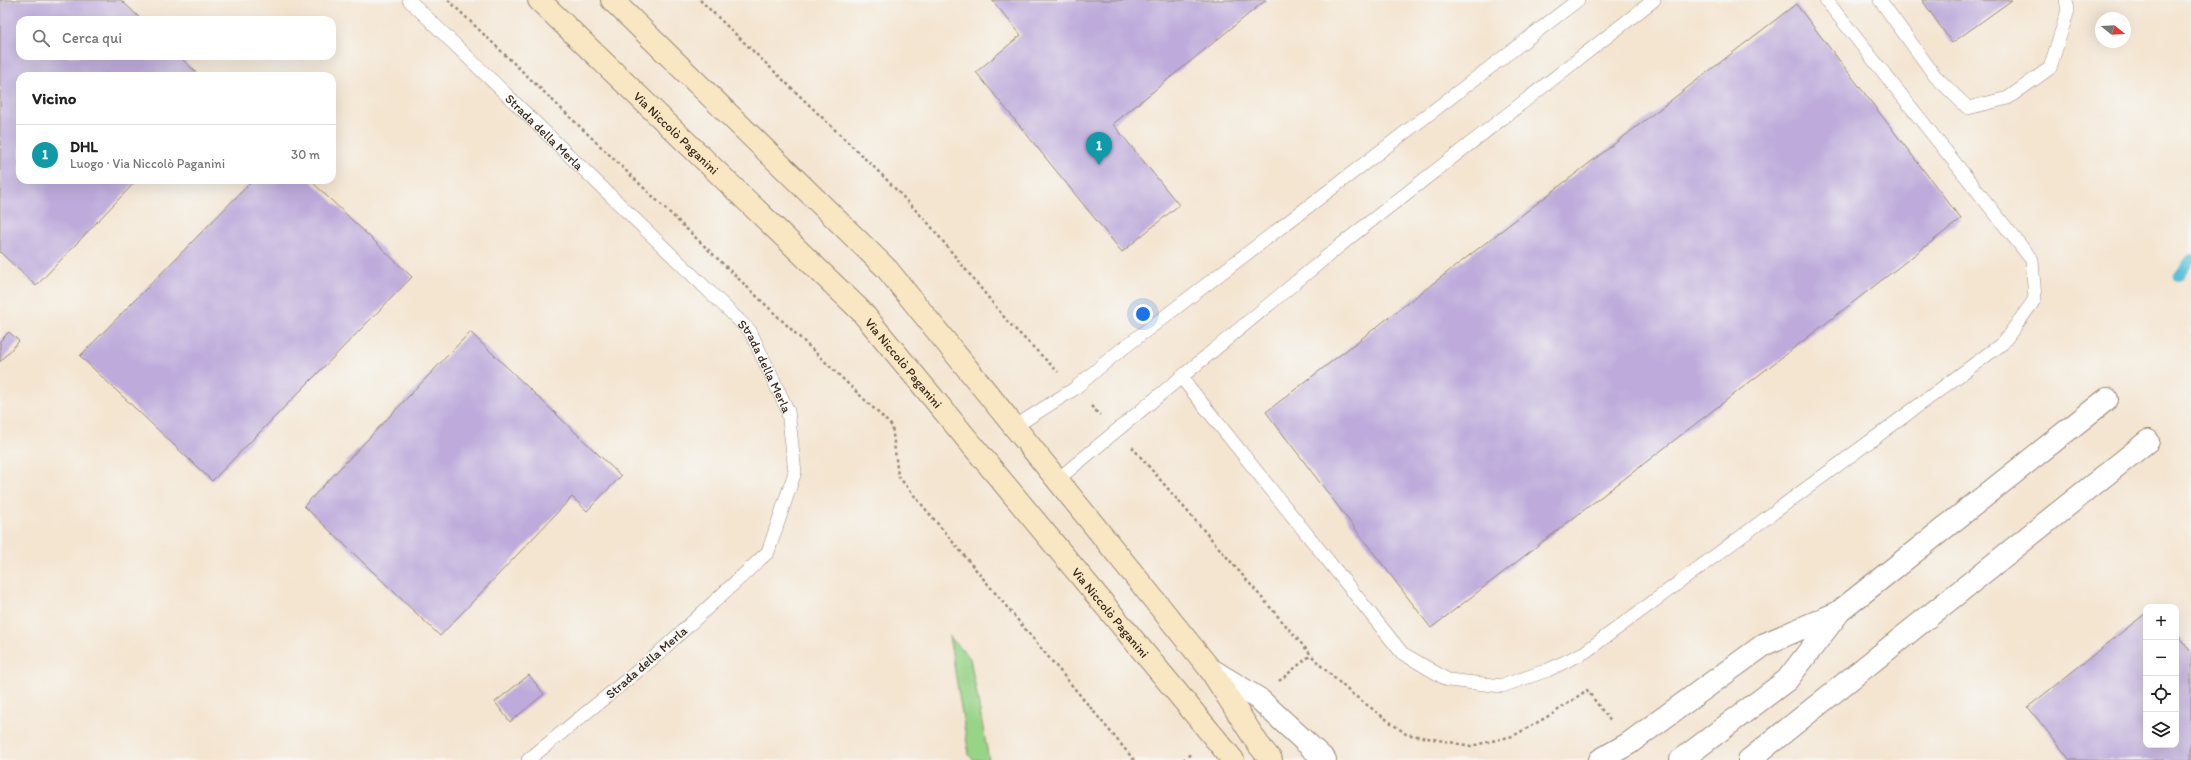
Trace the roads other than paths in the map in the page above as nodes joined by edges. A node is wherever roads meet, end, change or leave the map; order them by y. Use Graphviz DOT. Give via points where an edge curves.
graph roads {
  1 [pos="409,0"];
  2 [pos="539,0"];
  3 [pos="612,0"];
  4 [pos="1578,0"];
  5 [pos="1654,0"];
  6 [pos="1826,0"];
  7 [pos="1880,0"];
  8 [pos="2066,0"];
  9 [pos="1180,377"];
  10 [pos="2107,399"];
  11 [pos="1014,427"];
  12 [pos="2148,441"];
  13 [pos="1057,480"];
  14 [pos="1840,611"];
  15 [pos="1210,669"];
  16 [pos="528,760"];
  17 [pos="1233,760"];
  18 [pos="1271,760"];
  19 [pos="1325,760"];
  20 [pos="1600,760"];
  21 [pos="1681,760"];
  22 [pos="1749,760"];
  1 -- 16 [label="lane, Strada della Merla" via="750,331 788,411 795,472 768,552 650,661"];
  2 -- 17 [label="street, Via Niccolò Paganini" via="861,311"];
  3 -- 11 [label="street" via="887,269"];
  4 -- 11 [label="lane" via="1113,356 1074,389"];
  5 -- 9 [label="lane" via="1348,239"];
  6 -- 9 [label="lane" via="2032,260 2035,298 2002,343 1584,652 1548,670 1502,686 1448,680 1402,653"];
  7 -- 8 [label="lane" via="1935,76 1968,108 2008,98 2050,68 2068,10"];
  9 -- 13 [label="lane"];
  10 -- 14 [label="street"];
  11 -- 13 [label="street"];
  12 -- 22 [label="street"];
  13 -- 15 [label="street"];
  14 -- 20 [label="street" via="1765,644 1628,744"];
  14 -- 21 [label="street" via="1786,680"];
  15 -- 18 [label="street"];
  15 -- 19 [label="street" via="1259,699"];
}
